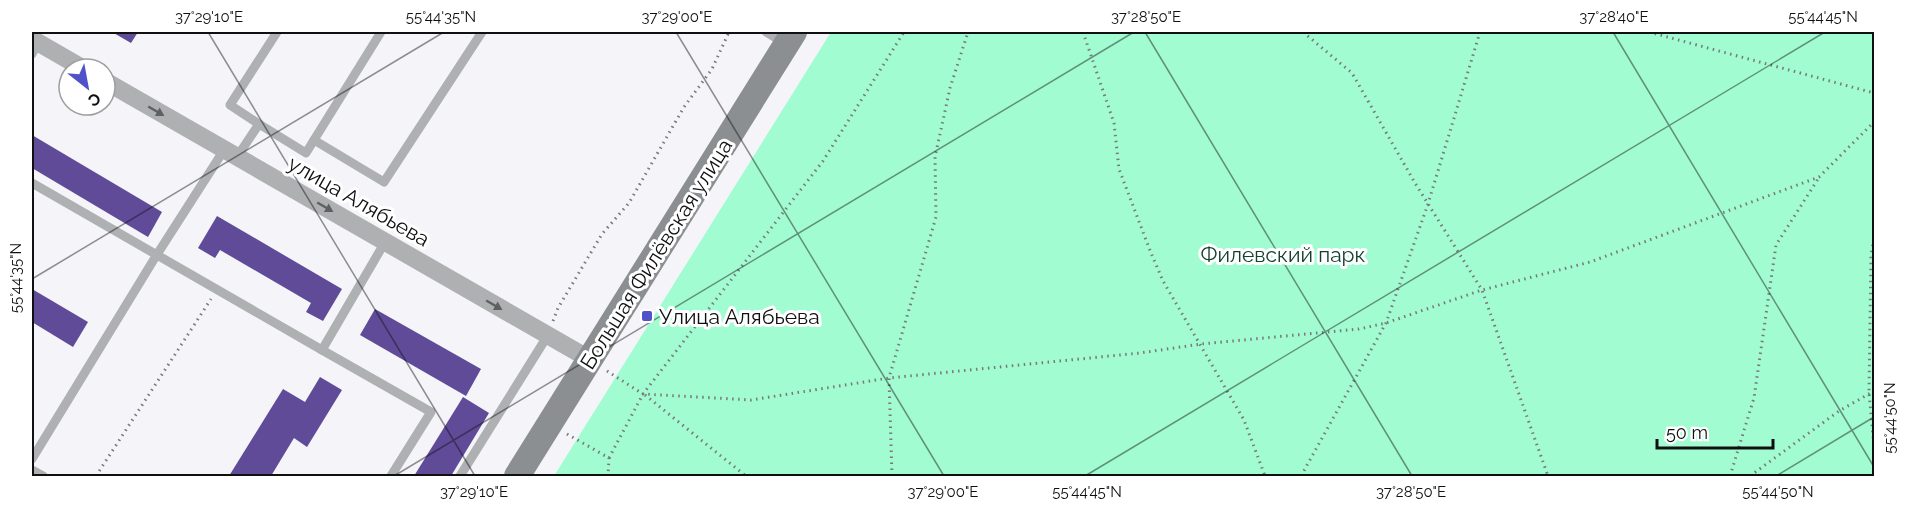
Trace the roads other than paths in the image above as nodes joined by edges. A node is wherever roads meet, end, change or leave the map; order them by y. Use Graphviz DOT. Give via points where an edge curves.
graph roads {
  1 [pos="277,32"];
  2 [pos="381,32"];
  3 [pos="482,32"];
  4 [pos="782,36"];
  5 [pos="34,45"];
  6 [pos="59,57"];
  7 [pos="117,88"];
  8 [pos="259,124"];
  9 [pos="314,140"];
  10 [pos="231,153"];
  11 [pos="32,183"];
  12 [pos="385,242"];
  13 [pos="156,256"];
  14 [pos="548,335"];
  15 [pos="322,350"];
  16 [pos="599,365"];
  17 [pos="32,459"];
  18 [pos="32,470"];
  19 [pos="43,477"];
  20 [pos="391,477"];
  21 [pos="460,477"];
  22 [pos="517,477"];
  1 -- 8 [label="lane" via="230,105"];
  2 -- 9 [label="lane"];
  3 -- 9 [label="lane" via="384,182"];
  4 -- 16 [label="main road, Большая Филёвская улица"];
  5 -- 6 [label="street"];
  7 -- 10 [label="street, улица Алябьева, one-way"];
  8 -- 9 [label="lane" via="306,153"];
  8 -- 10 [label="lane"];
  10 -- 12 [label="street, улица Алябьева, one-way"];
  10 -- 13 [label="lane"];
  11 -- 13 [label="lane"];
  12 -- 14 [label="street, улица Алябьева, one-way"];
  12 -- 15 [label="lane"];
  13 -- 15 [label="lane"];
  13 -- 17 [label="lane"];
  14 -- 16 [label="street, улица Алябьева"];
  14 -- 21 [label="lane"];
  15 -- 20 [label="lane" via="431,412"];
  16 -- 22 [label="main road, Большая Филёвская улица"];
  18 -- 19 [label="lane"];
}
